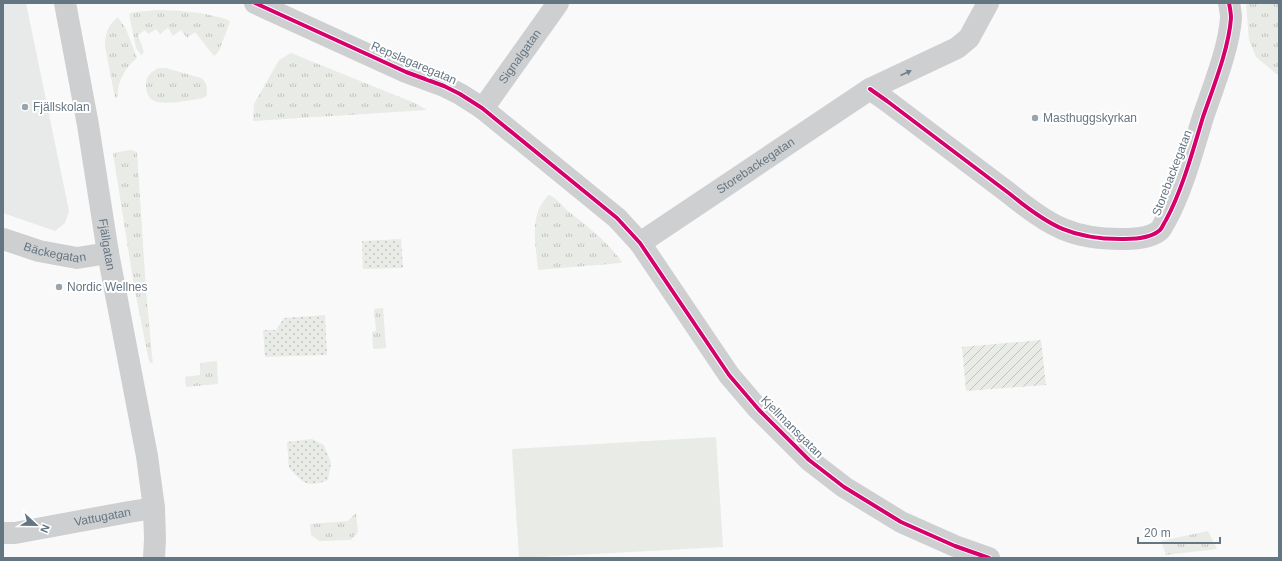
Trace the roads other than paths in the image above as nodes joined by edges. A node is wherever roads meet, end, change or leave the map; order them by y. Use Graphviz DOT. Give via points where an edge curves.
graph roads {
  1 [pos="65,3"];
  2 [pos="256,3"];
  3 [pos="558,3"];
  4 [pos="988,3"];
  5 [pos="1229,3"];
  6 [pos="294,10"];
  7 [pos="870,89"];
  8 [pos="482,108"];
  9 [pos="3,239"];
  10 [pos="640,243"];
  11 [pos="108,254"];
  12 [pos="154,508"];
  13 [pos="3,533"];
  14 [pos="154,558"];
  15 [pos="989,558"];
  1 -- 11 [label="street, Fjällgatan" via="88,125"];
  2 -- 6 [label="street, Repslagaregatan"];
  3 -- 8 [label="street, Signalgatan"];
  7 -- 4 [label="street, Storebackegatan, one-way" via="957,48 969,38"];
  5 -- 7 [label="street, Storebackegatan" via="1231,17 1227,44 1189,160 1172,208 1160,230 1149,236 1106,240 1078,235 1049,223"];
  6 -- 8 [label="street, Repslagaregatan" via="406,72 444,86"];
  7 -- 10 [label="street, Storebackegatan"];
  8 -- 10 [label="street, Repslagaregatan" via="617,218"];
  9 -- 11 [label="street, Bäckegatan" via="39,251 77,258"];
  10 -- 15 [label="street, Kjellmansgatan" via="729,375 759,410 809,460 844,487 901,522"];
  11 -- 12 [label="street, Fjällgatan"];
  12 -- 13 [label="street, Vattugatan"];
  12 -- 14 [label="street, Fjällgatan"];
}
